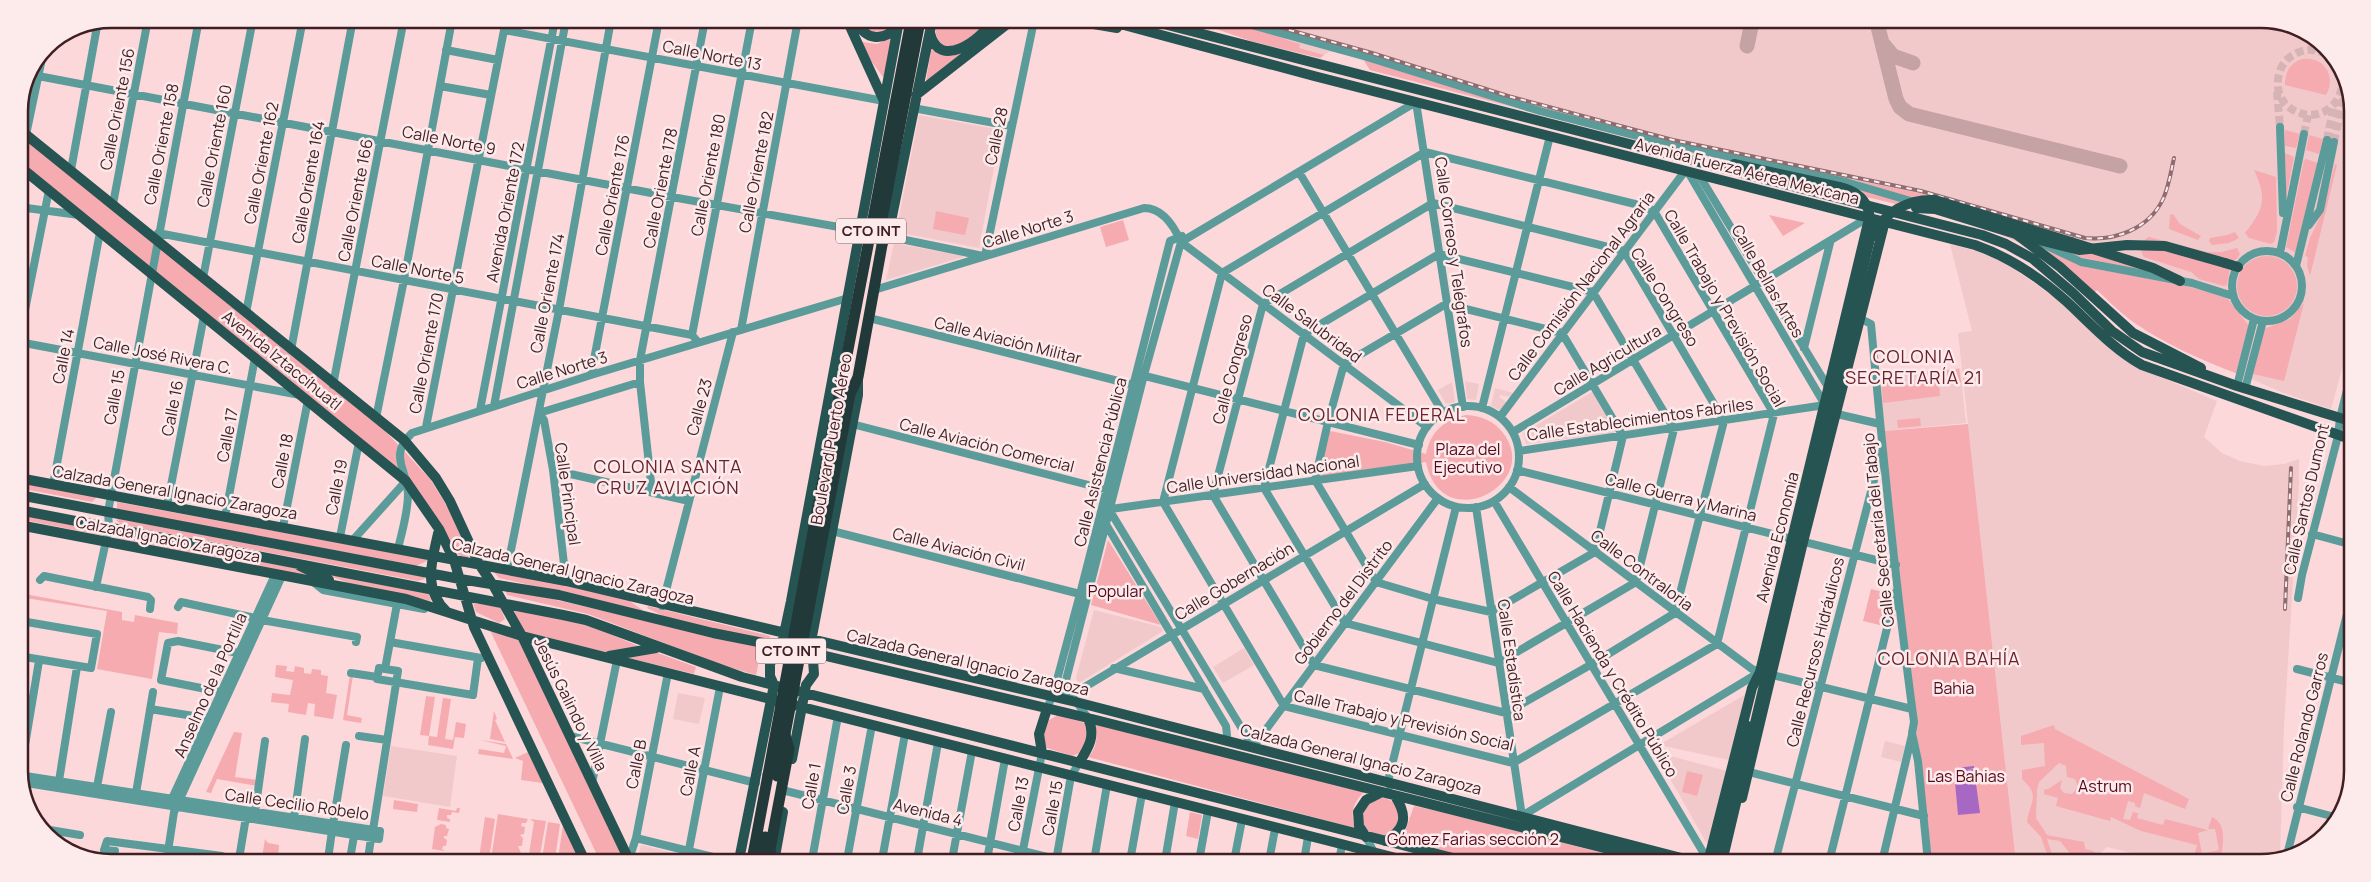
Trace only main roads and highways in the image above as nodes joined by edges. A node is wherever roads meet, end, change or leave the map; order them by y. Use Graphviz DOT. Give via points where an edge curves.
graph roads {
  1 [pos="851,28"];
  2 [pos="861,28"];
  3 [pos="894,28"];
  4 [pos="898,28"];
  5 [pos="910,28"];
  6 [pos="919,28"];
  7 [pos="931,28"];
  8 [pos="987,28"];
  9 [pos="1002,28"];
  10 [pos="1120,28"];
  11 [pos="1134,28"];
  12 [pos="1178,28"];
  13 [pos="1141,30"];
  14 [pos="930,32"];
  15 [pos="916,95"];
  16 [pos="884,101"];
  17 [pos="28,136"];
  18 [pos="887,146"];
  19 [pos="874,160"];
  20 [pos="1696,161"];
  21 [pos="28,173"];
  22 [pos="1869,217"];
  23 [pos="1885,221"];
  24 [pos="2016,234"];
  25 [pos="884,240"];
  26 [pos="1870,243"];
  27 [pos="2238,267"];
  28 [pos="2180,281"];
  29 [pos="841,339"];
  30 [pos="847,354"];
  31 [pos="858,377"];
  32 [pos="2241,388"];
  33 [pos="1831,409"];
  34 [pos="2343,420"];
  35 [pos="2343,437"];
  36 [pos="28,480"];
  37 [pos="28,497"];
  38 [pos="28,512"];
  39 [pos="28,527"];
  40 [pos="439,529"];
  41 [pos="823,529"];
  42 [pos="1803,542"];
  43 [pos="434,556"];
  44 [pos="288,560"];
  45 [pos="454,560"];
  46 [pos="479,564"];
  47 [pos="430,572"];
  48 [pos="460,579"];
  49 [pos="493,585"];
  50 [pos="340,586"];
  51 [pos="431,587"];
  52 [pos="465,595"];
  53 [pos="632,598"];
  54 [pos="792,601"];
  55 [pos="502,602"];
  56 [pos="818,605"];
  57 [pos="448,614"];
  58 [pos="472,619"];
  59 [pos="669,621"];
  60 [pos="784,634"];
  61 [pos="522,636"];
  62 [pos="811,640"];
  63 [pos="781,648"];
  64 [pos="664,649"];
  65 [pos="809,652"];
  66 [pos="603,656"];
  67 [pos="1760,672"];
  68 [pos="774,685"];
  69 [pos="804,692"];
  70 [pos="772,699"];
  71 [pos="801,707"];
  72 [pos="1047,708"];
  73 [pos="1088,718"];
  74 [pos="785,735"];
  75 [pos="1042,753"];
  76 [pos="1079,763"];
  77 [pos="772,776"];
  78 [pos="1382,792"];
  79 [pos="1394,796"];
  80 [pos="761,812"];
  81 [pos="1366,837"];
  82 [pos="1385,841"];
  83 [pos="1713,841"];
  84 [pos="1730,844"];
  85 [pos="581,854"];
  86 [pos="627,854"];
  87 [pos="740,854"];
  88 [pos="746,854"];
  89 [pos="753,854"];
  90 [pos="762,854"];
  91 [pos="771,854"];
  92 [pos="775,854"];
  93 [pos="1365,854"];
  94 [pos="1435,854"];
  95 [pos="1628,854"];
  96 [pos="1667,854"];
  97 [pos="1709,854"];
  98 [pos="1716,854"];
  99 [pos="1726,854"];
  100 [pos="1727,854"];
  1 -- 16 [label="main road"];
  2 -- 3 [label="main road" via="866,35 879,38"];
  4 -- 16 [label="main road, Boulevard Puerto Aéreo / CTO INT"];
  5 -- 18 [label="highway, CTO INT"];
  6 -- 25 [label="highway, CTO INT" via="880,229"];
  7 -- 14 [label="main road, Boulevard Puerto Aéreo / CTO INT"];
  8 -- 14 [label="main road" via="951,52 936,46"];
  9 -- 15 [label="main road"];
  10 -- 13 [label="main road"];
  11 -- 13 [label="main road, Avenida Fuerza Aérea Mexicana"];
  12 -- 20 [label="main road, Avenida Fuerza Aérea Mexicana"];
  13 -- 22 [label="main road, Avenida Fuerza Aérea Mexicana"];
  14 -- 15 [label="main road, Boulevard Puerto Aéreo / CTO INT"];
  15 -- 25 [label="main road, Boulevard Puerto Aéreo / CTO INT"];
  16 -- 19 [label="main road, Boulevard Puerto Aéreo / CTO INT"];
  17 -- 46 [label="main road, Avenida Iztaccíhuatl" via="157,236 203,278 404,440 436,478 450,501"];
  18 -- 19 [label="highway"];
  18 -- 30 [label="highway, CTO INT"];
  19 -- 29 [label="main road, Boulevard Puerto Aéreo / CTO INT"];
  20 -- 26 [label="main road, bridge" via="1722,161 1854,192 1869,211"];
  20 -- 32 [label="main road, Avenida Fuerza Aérea Mexicana" via="1941,223 2006,244 2033,259 2058,279 2112,331 2134,347 2165,362"];
  21 -- 40 [label="main road, Avenida Iztaccíhuatl" via="406,481"];
  22 -- 23 [label="main road, Avenida Fuerza Aérea Mexicana"];
  22 -- 33 [label="main road, Avenida Economía" via="1828,387"];
  23 -- 33 [label="main road, Avenida Economía" via="1861,319"];
  23 -- 35 [label="main road, Avenida Fuerza Aérea Mexicana" via="1966,242 2016,263 2054,291 2123,354 2142,366"];
  24 -- 27 [label="main road, bridge" via="2079,250 2132,245 2165,246"];
  24 -- 32 [label="main road" via="2060,267 2121,323 2149,342"];
  24 -- 33 [label="main road" via="1935,209 1916,208 1894,216 1874,243"];
  25 -- 31 [label="highway, Boulevard Puerto Aéreo / CTO INT"];
  26 -- 28 [label="main road, bridge" via="1890,213 1906,204 1935,200 2153,268"];
  26 -- 33 [label="main road, bridge"];
  29 -- 30 [label="highway"];
  29 -- 54 [label="main road, Boulevard Puerto Aéreo / CTO INT"];
  30 -- 41 [label="highway, CTO INT"];
  31 -- 41 [label="highway, CTO INT" via="850,394"];
  31 -- 41 [label="main road, Boulevard Puerto Aéreo / CTO INT" via="852,424"];
  32 -- 34 [label="main road, Avenida Fuerza Aérea Mexicana"];
  33 -- 42 [label="main road, Avenida Economía"];
  33 -- 42 [label="main road" via="1832,424 1805,522"];
  33 -- 67 [label="main road, Avenida Economía" via="1791,539"];
  33 -- 99 [label="main road, bridge"];
  36 -- 43 [label="main road, Calzada General Ignacio Zaragoza"];
  37 -- 47 [label="main road, Calzada General Ignacio Zaragoza"];
  38 -- 44 [label="main road"];
  39 -- 50 [label="main road, Calzada Ignacio Zaragoza"];
  40 -- 43 [label="main road"];
  40 -- 45 [label="main road, Avenida Iztaccíhuatl"];
  41 -- 56 [label="main road, Boulevard Puerto Aéreo / CTO INT"];
  41 -- 74 [label="highway, CTO INT, bridge"];
  41 -- 77 [label="highway, CTO INT, bridge"];
  42 -- 84 [label="main road, Avenida Economía"];
  43 -- 45 [label="main road, Calzada General Ignacio Zaragoza"];
  43 -- 47 [label="main road"];
  44 -- 50 [label="main road"];
  44 -- 51 [label="main road"];
  45 -- 46 [label="main road, Calzada General Ignacio Zaragoza"];
  45 -- 48 [label="main road, Avenida Iztaccíhuatl"];
  46 -- 49 [label="main road, Jesús Galindo y Villa"];
  46 -- 53 [label="main road, Calzada General Ignacio Zaragoza"];
  47 -- 48 [label="main road, Calzada General Ignacio Zaragoza"];
  47 -- 51 [label="main road"];
  48 -- 49 [label="main road, Calzada General Ignacio Zaragoza"];
  48 -- 52 [label="main road, Avenida Iztaccíhuatl"];
  49 -- 55 [label="main road, Jesús Galindo y Villa"];
  49 -- 59 [label="main road, Calzada General Ignacio Zaragoza" via="559,595"];
  50 -- 57 [label="main road, Calzada Ignacio Zaragoza" via="406,599"];
  51 -- 52 [label="main road"];
  51 -- 57 [label="main road"];
  52 -- 55 [label="main road"];
  52 -- 58 [label="main road, Avenida Iztaccíhuatl"];
  53 -- 59 [label="main road" via="650,613"];
  53 -- 60 [label="main road, Calzada General Ignacio Zaragoza"];
  54 -- 56 [label="main road" via="802,609"];
  54 -- 60 [label="main road, Boulevard Puerto Aéreo / CTO INT"];
  55 -- 61 [label="main road, Jesús Galindo y Villa"];
  55 -- 64 [label="main road" via="586,620"];
  56 -- 62 [label="main road, Boulevard Puerto Aéreo / CTO INT"];
  57 -- 58 [label="main road, Calzada Ignacio Zaragoza"];
  58 -- 61 [label="main road, Calzada Ignacio Zaragoza"];
  58 -- 85 [label="main road" via="486,659"];
  59 -- 63 [label="main road, Calzada General Ignacio Zaragoza"];
  60 -- 62 [label="main road, Calzada General Ignacio Zaragoza"];
  60 -- 63 [label="main road, Boulevard Puerto Aéreo / CTO INT"];
  61 -- 66 [label="main road"];
  61 -- 86 [label="main road, Jesús Galindo y Villa"];
  62 -- 65 [label="main road, Boulevard Puerto Aéreo / CTO INT"];
  62 -- 96 [label="main road, Calzada General Ignacio Zaragoza" via="1053,694"];
  63 -- 65 [label="main road, Calzada General Ignacio Zaragoza"];
  63 -- 68 [label="main road, Boulevard Puerto Aéreo / CTO INT" via="770,664"];
  64 -- 66 [label="main road" via="649,648"];
  64 -- 68 [label="main road" via="723,671"];
  65 -- 69 [label="main road, Boulevard Puerto Aéreo / CTO INT" via="814,674"];
  65 -- 72 [label="main road, Calzada General Ignacio Zaragoza"];
  66 -- 70 [label="main road"];
  67 -- 83 [label="main road, Avenida Economía" via="1752,688"];
  67 -- 98 [label="main road, bridge"];
  68 -- 69 [label="main road"];
  68 -- 70 [label="main road, Boulevard Puerto Aéreo / CTO INT"];
  69 -- 71 [label="main road, Boulevard Puerto Aéreo / CTO INT"];
  69 -- 75 [label="main road"];
  70 -- 71 [label="main road"];
  70 -- 87 [label="main road, Boulevard Puerto Aéreo / CTO INT"];
  71 -- 92 [label="main road, Boulevard Puerto Aéreo / CTO INT"];
  71 -- 93 [label="main road"];
  72 -- 73 [label="main road, Calzada General Ignacio Zaragoza"];
  72 -- 75 [label="main road" via="1039,734"];
  73 -- 76 [label="main road" via="1092,737"];
  73 -- 78 [label="main road, Calzada General Ignacio Zaragoza"];
  74 -- 77 [label="highway, CTO INT, bridge"];
  74 -- 91 [label="highway" via="788,749"];
  75 -- 76 [label="main road"];
  76 -- 81 [label="main road"];
  77 -- 80 [label="highway, CTO INT"];
  77 -- 90 [label="highway, CTO INT"];
  78 -- 79 [label="main road, Calzada General Ignacio Zaragoza"];
  78 -- 81 [label="main road" via="1366,800 1358,812 1359,826"];
  79 -- 82 [label="main road" via="1401,807 1403,822 1400,830"];
  79 -- 95 [label="main road, Calzada General Ignacio Zaragoza"];
  80 -- 88 [label="highway" via="754,824"];
  80 -- 89 [label="highway, CTO INT"];
  81 -- 82 [label="main road"];
  82 -- 94 [label="main road"];
  83 -- 84 [label="main road" via="1720,848"];
  83 -- 97 [label="main road, Avenida Economía"];
  84 -- 100 [label="main road, Avenida Economía"];
}
